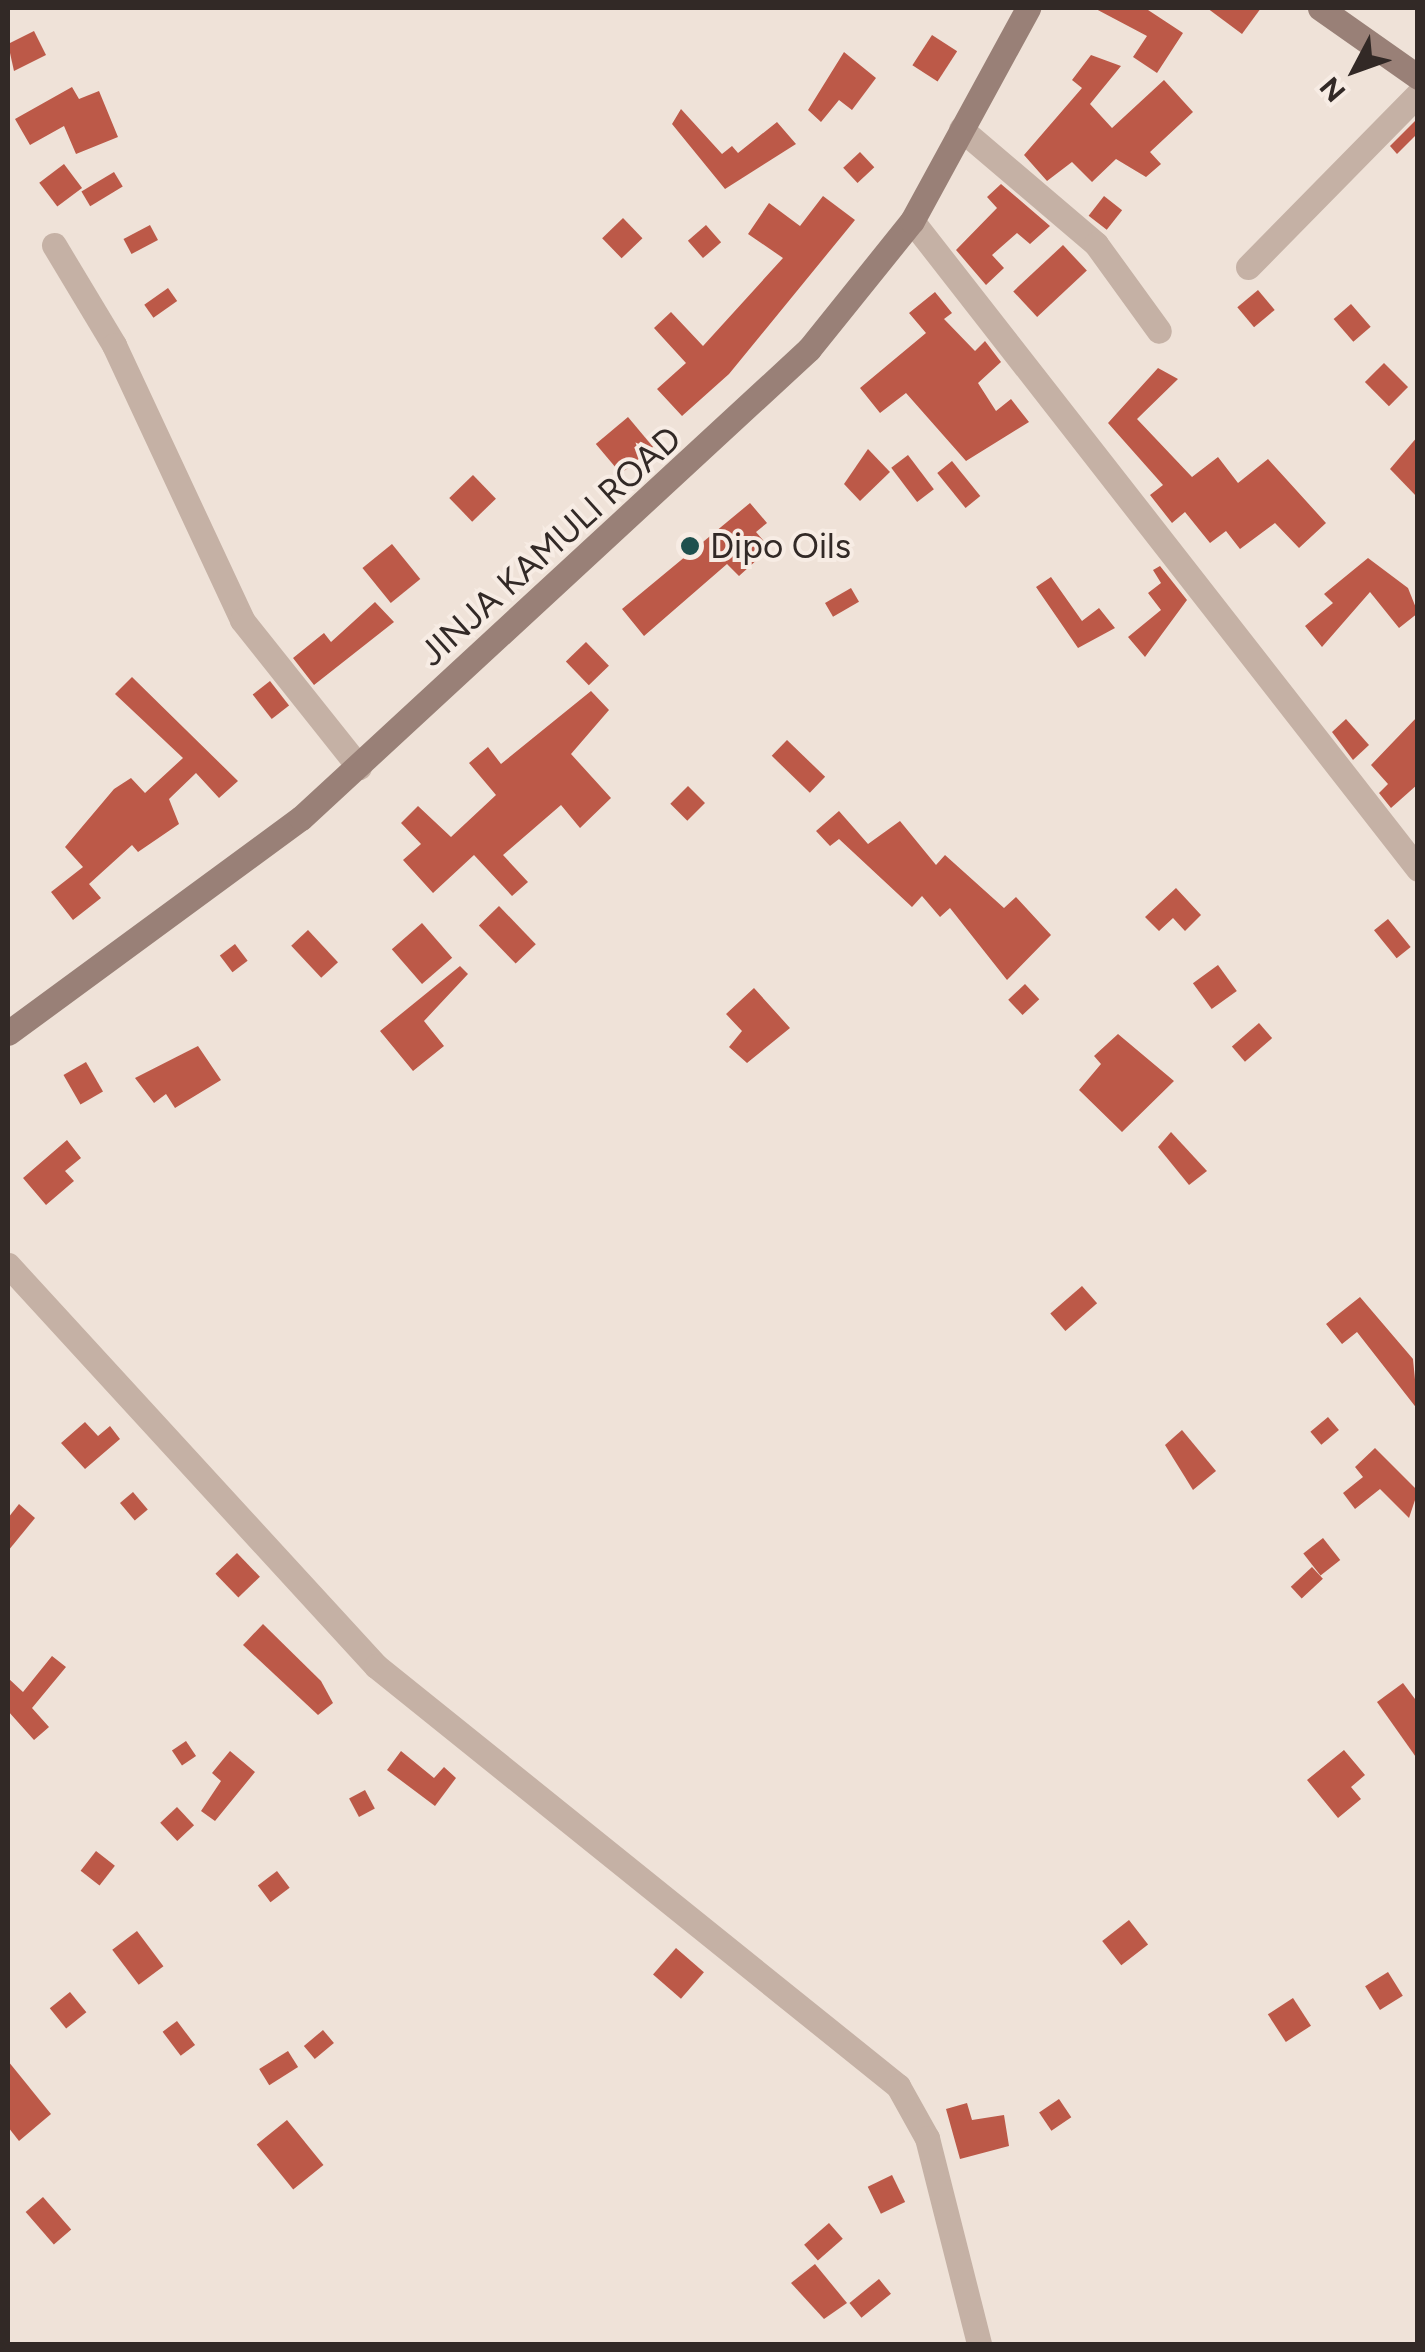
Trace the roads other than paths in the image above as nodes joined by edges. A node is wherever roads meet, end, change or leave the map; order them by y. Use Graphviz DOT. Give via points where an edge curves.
graph roads {
  1 [pos="1028,8"];
  2 [pos="1320,8"];
  3 [pos="1418,77"];
  4 [pos="1418,94"];
  5 [pos="961,129"];
  6 [pos="912,221"];
  7 [pos="54,245"];
  8 [pos="1248,266"];
  9 [pos="1159,331"];
  10 [pos="359,767"];
  11 [pos="1418,869"];
  12 [pos="8,1034"];
  13 [pos="8,1265"];
  14 [pos="979,2344"];
  1 -- 5 [label="main road, JINJA KAMULI ROAD"];
  2 -- 3 [label="main road"];
  4 -- 8 [label="street"];
  5 -- 6 [label="main road, JINJA KAMULI ROAD"];
  5 -- 9 [label="street" via="1096,244"];
  6 -- 10 [label="main road, JINJA KAMULI ROAD" via="809,349 687,471"];
  6 -- 11 [label="street"];
  7 -- 10 [label="street" via="114,344 242,620"];
  10 -- 12 [label="main road, JINJA KAMULI ROAD"];
  13 -- 14 [label="street" via="376,1666 898,2086 927,2138"];
}
